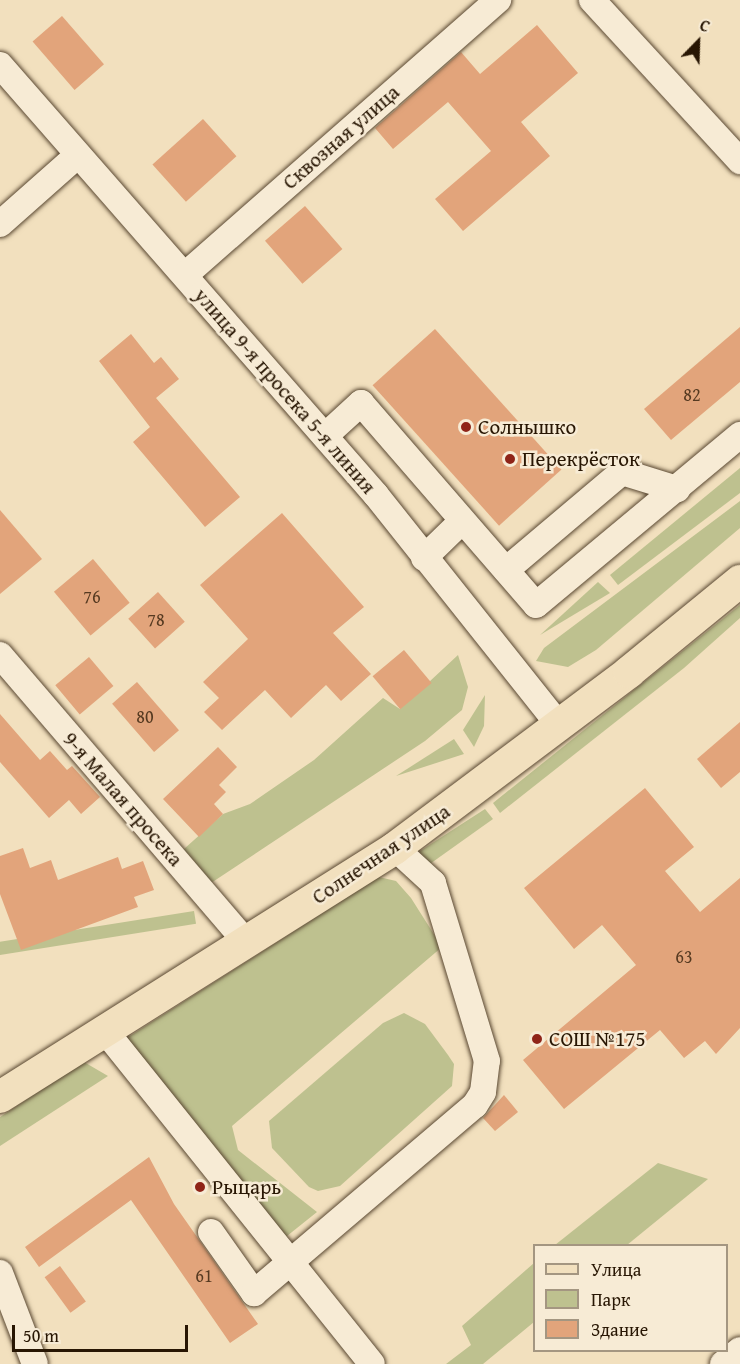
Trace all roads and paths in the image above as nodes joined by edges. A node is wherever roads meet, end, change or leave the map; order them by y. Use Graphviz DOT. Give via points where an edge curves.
graph roads {
  1 [pos="498,0"];
  2 [pos="592,0"];
  3 [pos="0,65"];
  4 [pos="78,155"];
  5 [pos="740,161"];
  6 [pos="0,224"];
  7 [pos="185,275"];
  8 [pos="740,435"];
  9 [pos="325,436"];
  10 [pos="677,489"];
  11 [pos="462,521"];
  12 [pos="424,558"];
  13 [pos="506,570"];
  14 [pos="740,580"];
  15 [pos="0,655"];
  16 [pos="560,725"];
  17 [pos="395,848"];
  18 [pos="247,943"];
  19 [pos="106,1032"];
  20 [pos="0,1097"];
  21 [pos="211,1232"];
  22 [pos="290,1265"];
  23 [pos="0,1273"];
  24 [pos="740,1350"];
  25 [pos="35,1364"];
  26 [pos="372,1364"];
  27 [pos="723,1364"];
  1 -- 7 [label="street, Сквозная улица"];
  2 -- 5 [label="street"];
  3 -- 4 [label="street, улица 9-я просека 5-я линия"];
  4 -- 6 [label="street"];
  4 -- 7 [label="street, улица 9-я просека 5-я линия"];
  7 -- 9 [label="street, улица 9-я просека 5-я линия"];
  8 -- 10 [label="street"];
  9 -- 11 [label="street" via="361,403"];
  9 -- 12 [label="street, улица 9-я просека 5-я линия"];
  10 -- 13 [label="street" via="622,472"];
  10 -- 13 [label="street" via="537,605"];
  11 -- 12 [label="street"];
  11 -- 13 [label="street"];
  12 -- 16 [label="street, улица 9-я просека 5-я линия"];
  14 -- 16 [label="main road, Солнечная улица"];
  15 -- 18 [label="street, 9-я Малая просека"];
  16 -- 17 [label="main road, Солнечная улица"];
  17 -- 18 [label="main road, Солнечная улица"];
  17 -- 22 [label="street" via="433,883 468,995 487,1077 475,1105"];
  18 -- 19 [label="main road, Солнечная улица"];
  19 -- 20 [label="main road, Солнечная улица"];
  19 -- 22 [label="street"];
  21 -- 22 [label="street" via="254,1293"];
  22 -- 26 [label="street"];
  23 -- 25 [label="street"];
  24 -- 27 [label="street"];
}
